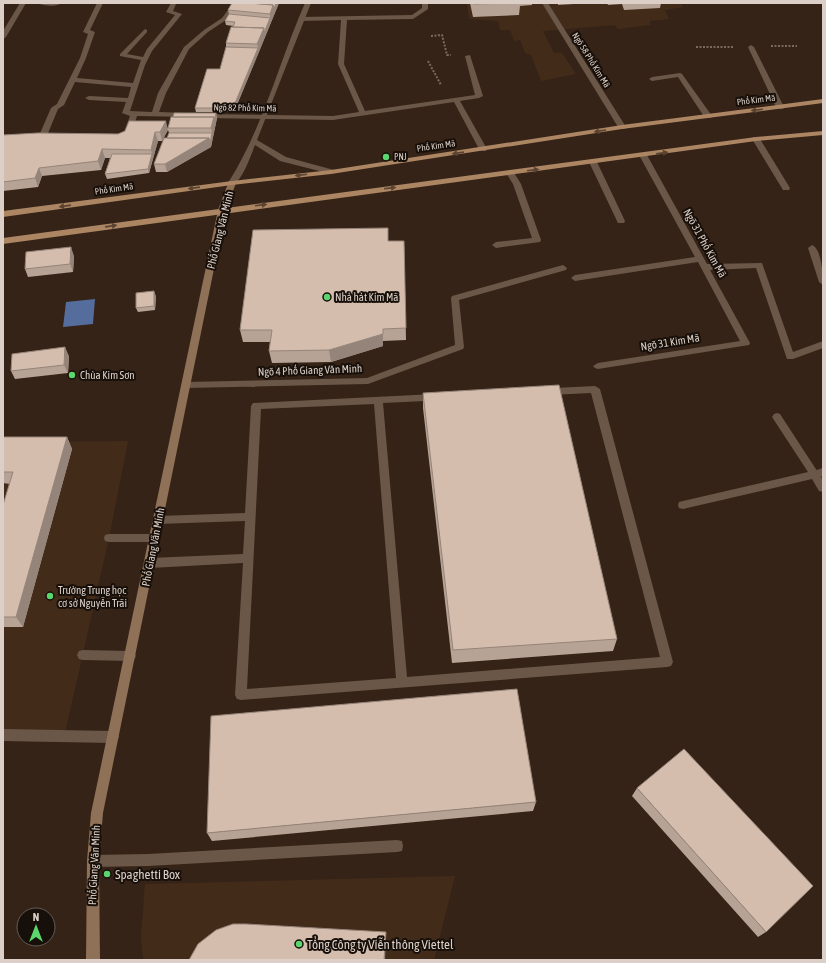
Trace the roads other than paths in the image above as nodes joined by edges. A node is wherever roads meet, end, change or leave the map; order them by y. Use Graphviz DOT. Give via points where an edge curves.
graph roads {
  1 [pos="23,3"];
  2 [pos="42,3"];
  3 [pos="100,3"];
  4 [pos="236,3"];
  5 [pos="308,3"];
  6 [pos="425,3"];
  7 [pos="544,3"];
  8 [pos="57,4"];
  9 [pos="173,4"];
  10 [pos="301,19"];
  11 [pos="344,19"];
  12 [pos="145,31"];
  13 [pos="3,37"];
  14 [pos="751,47"];
  15 [pos="468,56"];
  16 [pos="145,59"];
  17 [pos="652,79"];
  18 [pos="72,80"];
  19 [pos="136,85"];
  20 [pos="89,98"];
  21 [pos="130,100"];
  22 [pos="453,101"];
  23 [pos="823,101"];
  24 [pos="780,107"];
  25 [pos="134,114"];
  26 [pos="363,114"];
  27 [pos="155,115"];
  28 [pos="708,116"];
  29 [pos="263,118"];
  30 [pos="622,127"];
  31 [pos="823,133"];
  32 [pos="42,138"];
  33 [pos="756,139"];
  34 [pos="124,140"];
  35 [pos="253,141"];
  36 [pos="483,150"];
  37 [pos="644,156"];
  38 [pos="593,162"];
  39 [pos="331,172"];
  40 [pos="510,173"];
  41 [pos="232,183"];
  42 [pos="786,188"];
  43 [pos="222,210"];
  44 [pos="3,214"];
  45 [pos="621,221"];
  46 [pos="3,241"];
  47 [pos="496,245"];
  48 [pos="812,248"];
  49 [pos="701,259"];
  50 [pos="706,267"];
  51 [pos="563,268"];
  52 [pos="575,278"];
  53 [pos="823,282"];
  54 [pos="746,343"];
  55 [pos="823,344"];
  56 [pos="598,366"];
  57 [pos="186,385"];
  58 [pos="378,400"];
  59 [pos="777,417"];
  60 [pos="818,473"];
  61 [pos="823,488"];
  62 [pos="683,505"];
  63 [pos="250,517"];
  64 [pos="158,520"];
  65 [pos="110,538"];
  66 [pos="155,538"];
  67 [pos="248,558"];
  68 [pos="150,563"];
  69 [pos="83,655"];
  70 [pos="130,656"];
  71 [pos="402,683"];
  72 [pos="3,735"];
  73 [pos="113,737"];
  74 [pos="397,846"];
  75 [pos="93,861"];
  76 [pos="93,960"];
  1 -- 13 [label="street"];
  2 -- 8 [label="street"];
  3 -- 18 [label="street" via="86,32 92,32"];
  4 -- 27 [label="street" via="224,19 186,48 162,93"];
  5 -- 10 [label="street, Phố Giang Văn Minh"];
  6 -- 11 [label="street" via="425,9 412,17"];
  7 -- 30 [label="street, Ngõ 58 Phố Kim Mã"];
  9 -- 16 [label="street" via="169,12 179,14 157,39"];
  10 -- 11 [label="street"];
  10 -- 29 [label="street, Phố Giang Văn Minh"];
  11 -- 26 [label="street" via="341,64"];
  12 -- 16 [label="street" via="122,55"];
  14 -- 24 [label="street"];
  15 -- 22 [label="street, Ngõ 82 Phố Kim Mã" via="480,96"];
  16 -- 19 [label="street"];
  17 -- 28 [label="street" via="680,76"];
  18 -- 19 [label="street"];
  18 -- 32 [label="street" via="60,105 54,108"];
  19 -- 21 [label="street"];
  20 -- 21 [label="street"];
  21 -- 25 [label="street" via="126,113"];
  22 -- 26 [label="street, Ngõ 82 Phố Kim Mã"];
  22 -- 36 [label="street"];
  23 -- 24 [label="main road, Phố Kim Mã"];
  24 -- 28 [label="main road, Phố Kim Mã, one-way"];
  25 -- 27 [label="street, Ngõ 82 Phố Kim Mã"];
  25 -- 34 [label="street"];
  26 -- 29 [label="street, Ngõ 82 Phố Kim Mã" via="333,118"];
  27 -- 29 [label="street, Ngõ 82 Phố Kim Mã"];
  28 -- 30 [label="main road, Phố Kim Mã"];
  29 -- 35 [label="street, Phố Giang Văn Minh"];
  30 -- 36 [label="main road, Phố Kim Mã, one-way"];
  31 -- 33 [label="main road"];
  37 -- 33 [label="main road, one-way"];
  33 -- 42 [label="street"];
  35 -- 39 [label="street" via="283,159"];
  35 -- 41 [label="street, Phố Giang Văn Minh"];
  36 -- 39 [label="main road, Phố Kim Mã, one-way"];
  37 -- 38 [label="main road"];
  37 -- 49 [label="street, Ngõ 31 Phố Kim Mã"];
  40 -- 38 [label="main road, one-way"];
  38 -- 45 [label="street"];
  39 -- 41 [label="main road, Phố Kim Mã, one-way"];
  43 -- 40 [label="main road, one-way"];
  40 -- 47 [label="street" via="537,240"];
  41 -- 43 [label="main road, Phố Giang Văn Minh"];
  41 -- 44 [label="main road, Phố Kim Mã, one-way"];
  46 -- 43 [label="main road, one-way"];
  43 -- 57 [label="main road, Phố Giang Văn Minh"];
  48 -- 53 [label="street"];
  49 -- 50 [label="street, Ngõ 31 Phố Kim Mã"];
  49 -- 52 [label="street"];
  50 -- 54 [label="street, Ngõ 31 Phố Kim Mã"];
  50 -- 55 [label="street" via="759,265 790,357"];
  51 -- 57 [label="street, Ngõ 4 Phố Giang Văn Minh" via="455,298 460,347 368,381"];
  54 -- 56 [label="street, Ngõ 31 Kim Mã"];
  57 -- 64 [label="main road, Phố Giang Văn Minh"];
  58 -- 63 [label="street" via="256,406"];
  58 -- 71 [label="street"];
  58 -- 71 [label="street" via="595,389 667,662"];
  59 -- 60 [label="street"];
  60 -- 61 [label="street"];
  60 -- 62 [label="street"];
  63 -- 64 [label="street"];
  63 -- 67 [label="street"];
  64 -- 66 [label="main road, Phố Giang Văn Minh"];
  65 -- 66 [label="street"];
  66 -- 68 [label="main road, Phố Giang Văn Minh"];
  67 -- 68 [label="street"];
  67 -- 71 [label="street" via="241,695"];
  68 -- 70 [label="main road, Phố Giang Văn Minh"];
  69 -- 70 [label="street"];
  70 -- 73 [label="main road, Phố Giang Văn Minh"];
  72 -- 73 [label="street"];
  73 -- 75 [label="main road, Phố Giang Văn Minh" via="97,813"];
  74 -- 75 [label="street"];
  75 -- 76 [label="main road, Phố Giang Văn Minh"];
}
